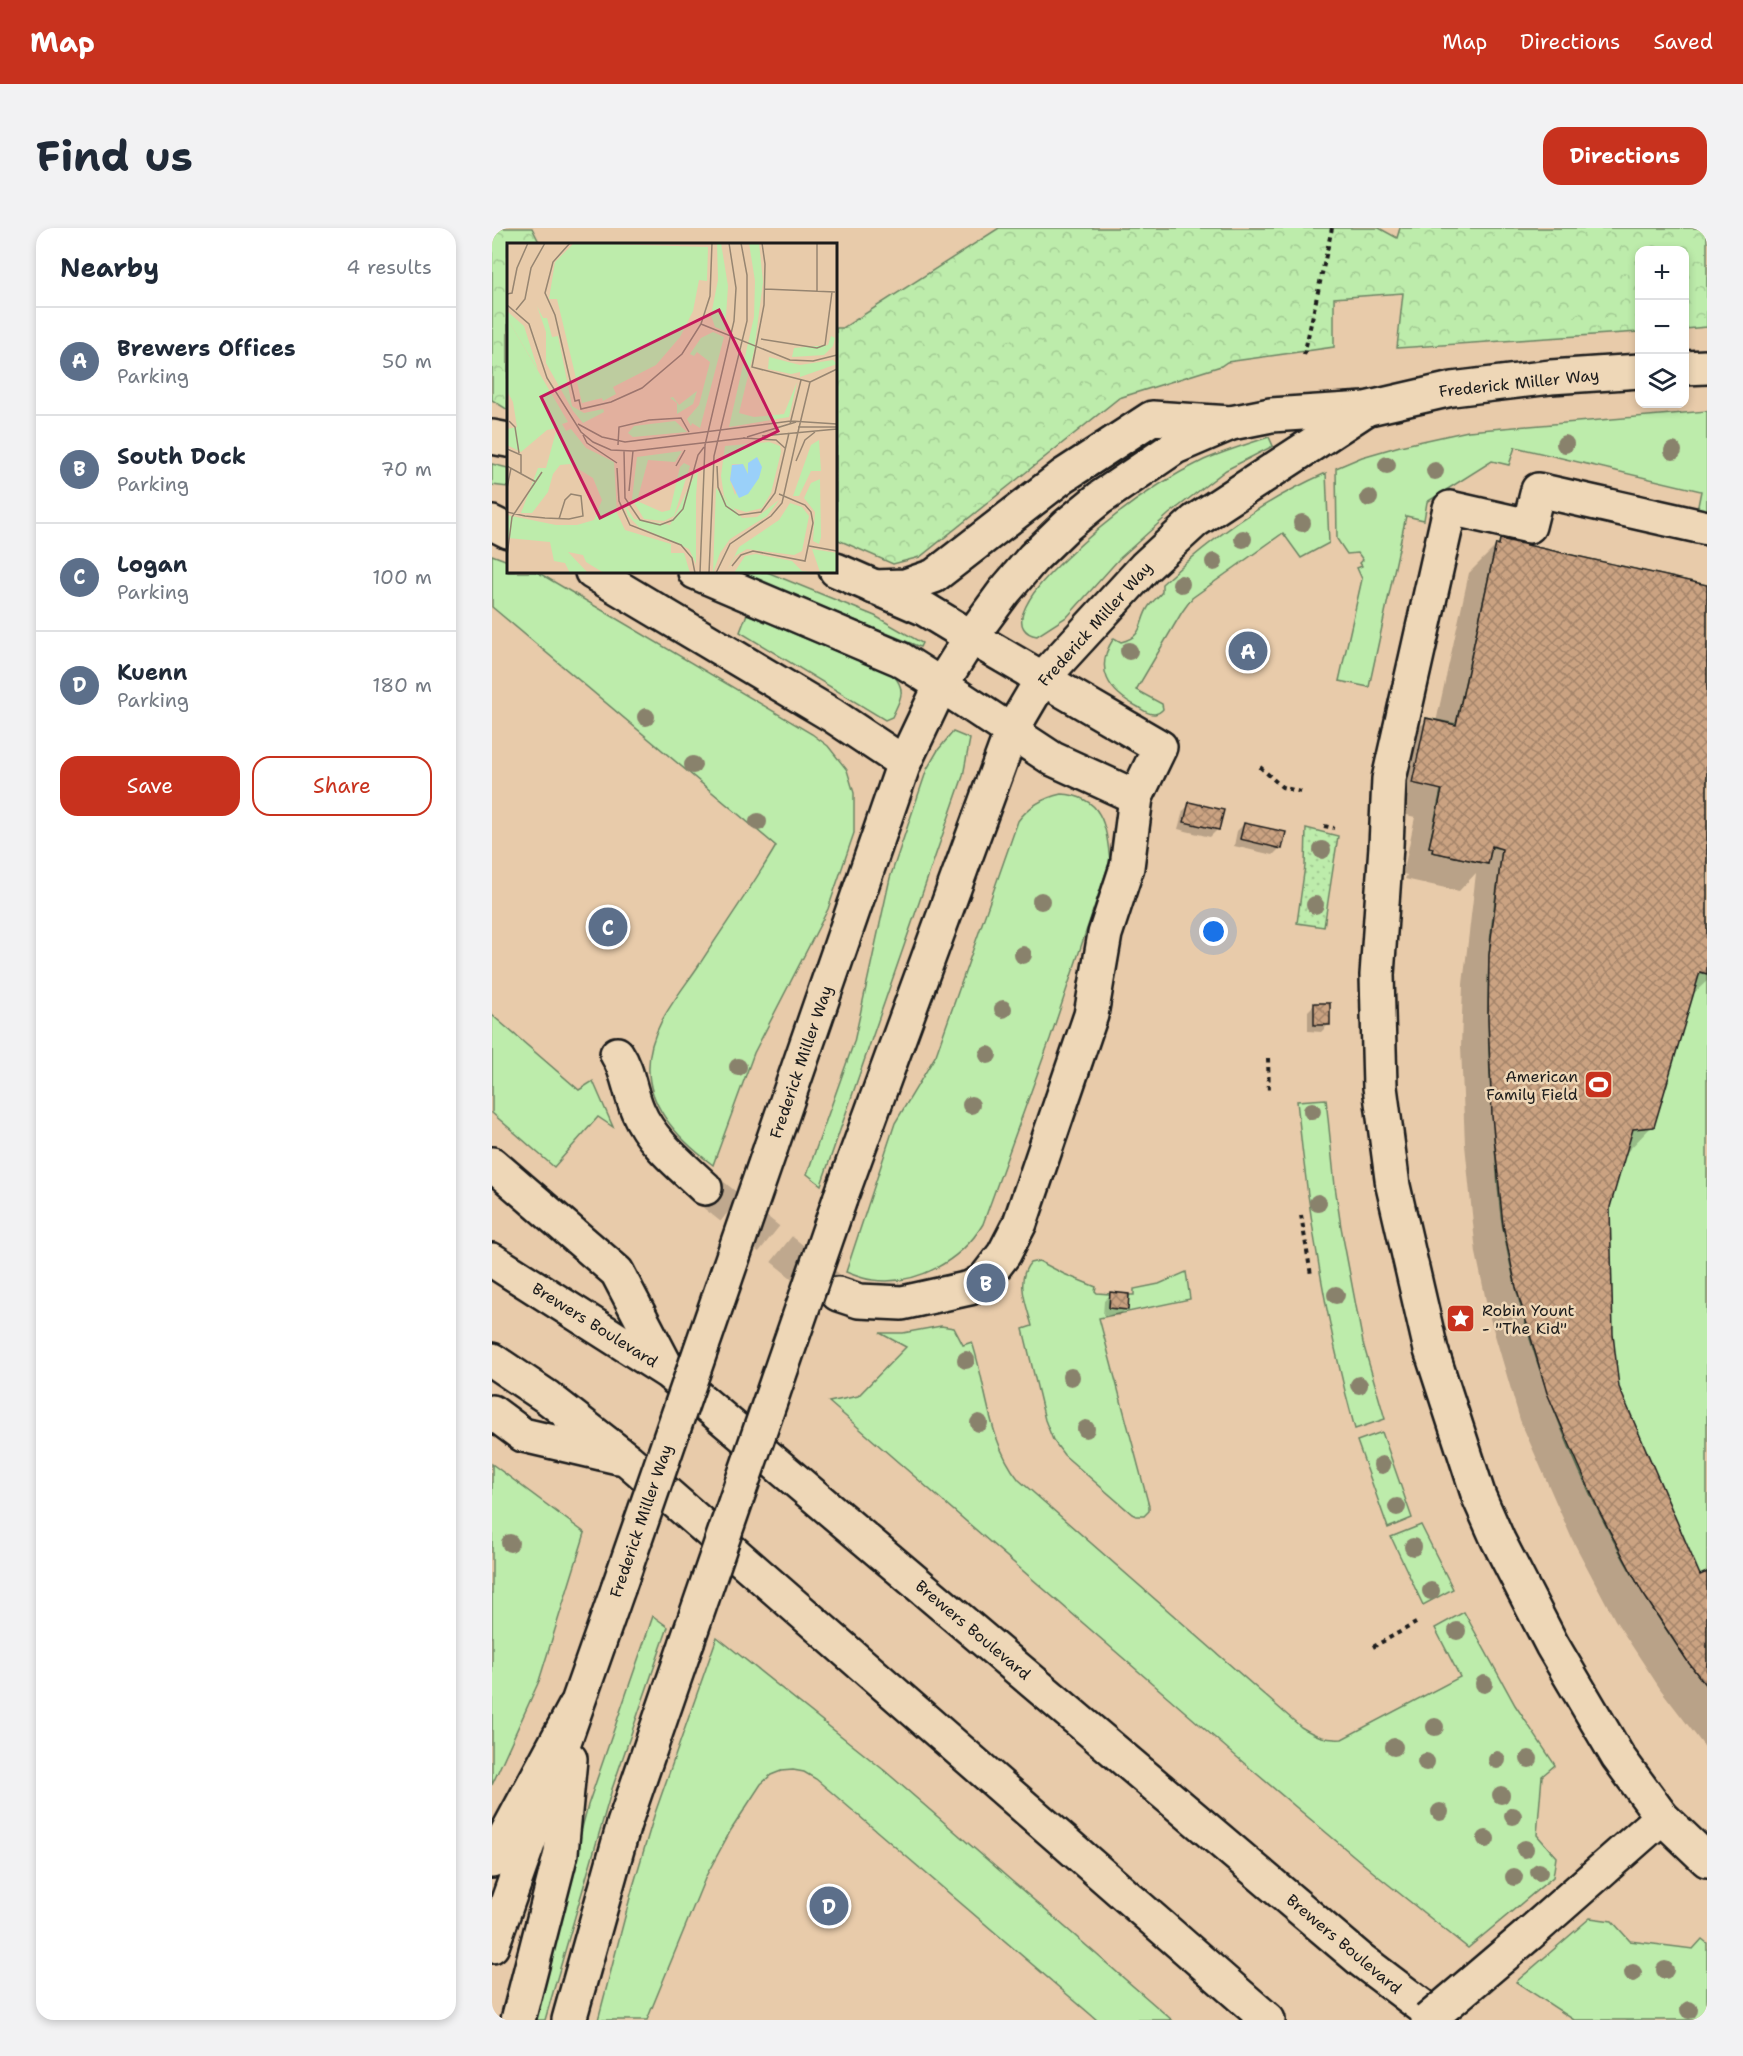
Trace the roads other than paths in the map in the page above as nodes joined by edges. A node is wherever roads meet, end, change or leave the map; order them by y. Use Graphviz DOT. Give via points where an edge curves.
graph roads {
  1 [pos="1707,367"];
  2 [pos="1689,368"];
  3 [pos="1635,371"];
  4 [pos="1365,410"];
  5 [pos="1231,423"];
  6 [pos="492,437"];
  7 [pos="507,440"];
  8 [pos="507,515"];
  9 [pos="492,518"];
  10 [pos="492,523"];
  11 [pos="1707,528"];
  12 [pos="507,530"];
  13 [pos="837,570"];
  14 [pos="594,573"];
  15 [pos="697,573"];
  16 [pos="874,587"];
  17 [pos="971,637"];
  18 [pos="1042,680"];
  19 [pos="942,685"];
  20 [pos="1012,730"];
  21 [pos="904,763"];
  22 [pos="1136,797"];
  23 [pos="617,1054"];
  24 [pos="492,1164"];
  25 [pos="705,1188"];
  26 [pos="492,1260"];
  27 [pos="838,1294"];
  28 [pos="492,1360"];
  29 [pos="668,1372"];
  30 [pos="492,1412"];
  31 [pos="628,1460"];
  32 [pos="575,1707"];
  33 [pos="1662,1817"];
  34 [pos="1707,1860"];
  35 [pos="492,1861"];
  36 [pos="492,1946"];
  37 [pos="518,2020"];
  38 [pos="569,2020"];
  39 [pos="1268,2020"];
  40 [pos="1428,2020"];
  41 [pos="1440,2020"];
  1 -- 2 [label="main road"];
  3 -- 4 [label="main road, Frederick Miller Way" via="1452,388"];
  4 -- 5 [label="main road, Frederick Miller Way" via="1271,415"];
  4 -- 18 [label="main road, Frederick Miller Way" via="1195,521 1145,567"];
  5 -- 16 [label="main road" via="1152,418 1063,476 934,576 905,586"];
  5 -- 17 [label="main road, Frederick Miller Way" via="1175,447 1066,525 1004,592"];
  6 -- 7 [label="main road"];
  8 -- 9 [label="main road"];
  10 -- 12 [label="main road"];
  11 -- 33 [label="main road" via="1538,490 1529,526 1450,508 1389,779 1377,975 1380,1087 1393,1186 1431,1350 1479,1497 1552,1645 1618,1757"];
  13 -- 16 [label="main road"];
  14 -- 21 [label="main road" via="832,715"];
  15 -- 19 [label="main road" via="900,659"];
  16 -- 17 [label="main road" via="923,608"];
  17 -- 18 [label="main road"];
  17 -- 19 [label="main road, Frederick Miller Way"];
  18 -- 20 [label="main road, Frederick Miller Way"];
  18 -- 22 [label="main road" via="1160,747"];
  19 -- 20 [label="main road"];
  19 -- 21 [label="main road, Frederick Miller Way"];
  20 -- 22 [label="main road" via="1053,759"];
  20 -- 38 [label="main road, Frederick Miller Way, bridge" via="840,1199 624,1824"];
  21 -- 32 [label="main road, Frederick Miller Way, bridge"];
  22 -- 27 [label="main road" via="1127,867 1105,934 1091,1015 1020,1223 1004,1254 984,1280 970,1288 902,1303 859,1301"];
  23 -- 25 [label="main road" via="649,1130"];
  24 -- 29 [label="main road" via="617,1272"];
  26 -- 29 [label="main road, Brewers Boulevard"];
  28 -- 31 [label="main road"];
  29 -- 41 [label="main road, Brewers Boulevard" via="1361,1960"];
  30 -- 31 [label="main road" via="524,1435"];
  31 -- 39 [label="main road"];
  32 -- 35 [label="main road"];
  32 -- 36 [label="main road, Frederick Miller Way"];
  32 -- 37 [label="main road" via="561,1853"];
  33 -- 34 [label="main road"];
  33 -- 40 [label="main road, bridge"];
}
